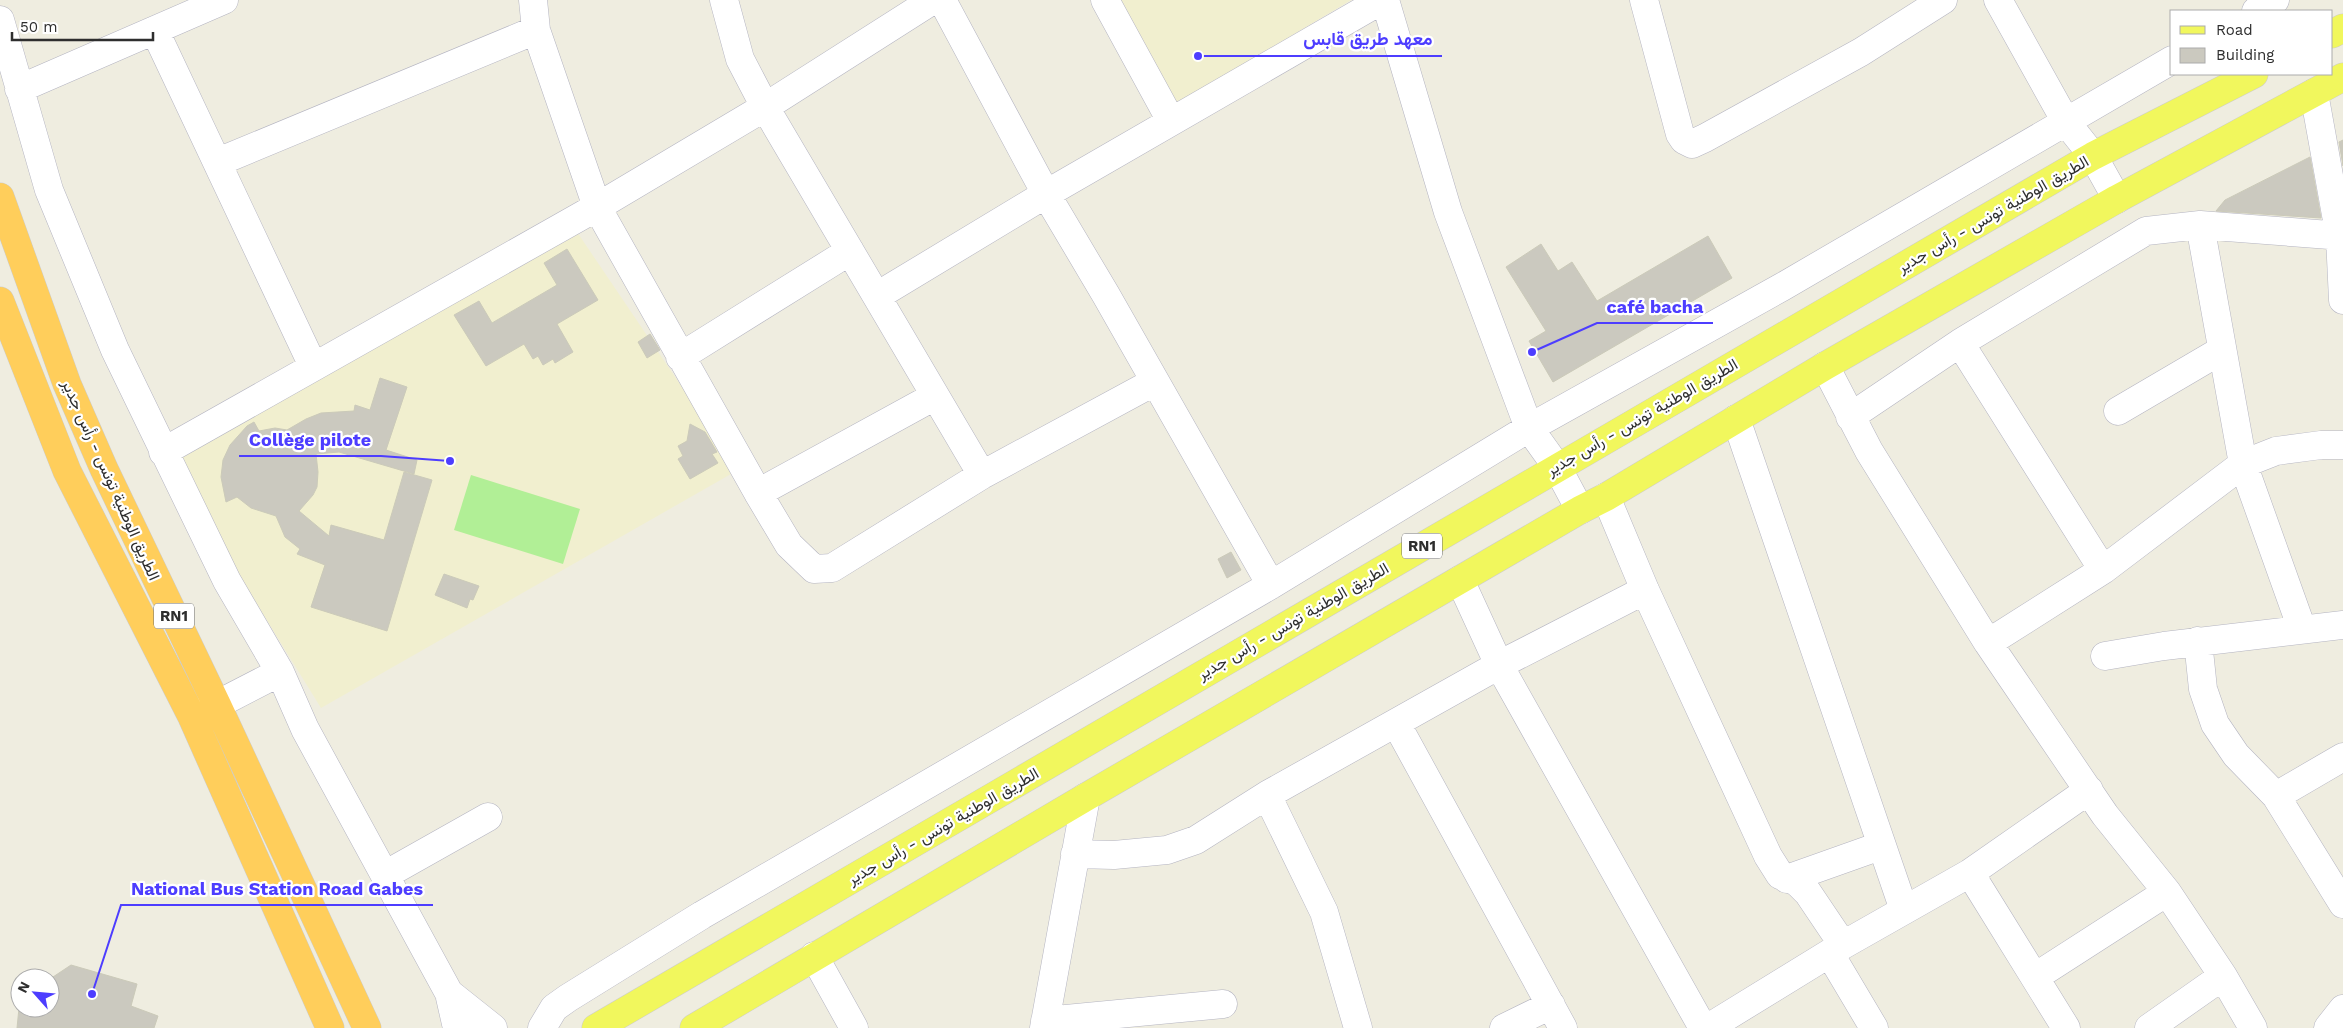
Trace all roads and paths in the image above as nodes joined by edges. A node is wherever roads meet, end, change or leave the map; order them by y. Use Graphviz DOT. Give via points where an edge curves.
graph roads {
  1 [pos="224,0"];
  2 [pos="532,0"];
  3 [pos="724,0"];
  4 [pos="933,0"];
  5 [pos="942,0"];
  6 [pos="1105,0"];
  7 [pos="1383,0"];
  8 [pos="1644,0"];
  9 [pos="1944,0"];
  10 [pos="1998,0"];
  11 [pos="2275,0"];
  12 [pos="2258,10"];
  13 [pos="0,20"];
  14 [pos="536,30"];
  15 [pos="155,31"];
  16 [pos="2170,61"];
  17 [pos="2252,75"];
  18 [pos="2343,77"];
  19 [pos="19,89"];
  20 [pos="2314,93"];
  21 [pos="765,107"];
  22 [pos="1171,121"];
  23 [pos="2066,122"];
  24 [pos="2093,156"];
  25 [pos="218,162"];
  26 [pos="1046,194"];
  27 [pos="0,197"];
  28 [pos="2116,199"];
  29 [pos="596,207"];
  30 [pos="2200,225"];
  31 [pos="2341,236"];
  32 [pos="850,251"];
  33 [pos="877,296"];
  34 [pos="2343,300"];
  35 [pos="0,301"];
  36 [pos="1960,343"];
  37 [pos="2222,350"];
  38 [pos="680,357"];
  39 [pos="313,366"];
  40 [pos="1825,366"];
  41 [pos="1154,382"];
  42 [pos="935,396"];
  43 [pos="2118,411"];
  44 [pos="1850,417"];
  45 [pos="1736,419"];
  46 [pos="1528,428"];
  47 [pos="2343,445"];
  48 [pos="163,452"];
  49 [pos="2242,464"];
  50 [pos="1558,467"];
  51 [pos="982,475"];
  52 [pos="758,493"];
  53 [pos="1606,498"];
  54 [pos="1580,510"];
  55 [pos="2103,570"];
  56 [pos="1460,580"];
  57 [pos="1271,585"];
  58 [pos="1645,590"];
  59 [pos="2343,625"];
  60 [pos="2302,629"];
  61 [pos="2198,642"];
  62 [pos="1988,644"];
  63 [pos="2105,656"];
  64 [pos="1499,665"];
  65 [pos="280,672"];
  66 [pos="217,705"];
  67 [pos="192,717"];
  68 [pos="1396,723"];
  69 [pos="2343,757"];
  70 [pos="2089,790"];
  71 [pos="1268,795"];
  72 [pos="2276,796"];
  73 [pos="1086,797"];
  74 [pos="488,816"];
  75 [pos="1880,846"];
  76 [pos="1075,854"];
  77 [pos="1970,872"];
  78 [pos="385,875"];
  79 [pos="1788,879"];
  80 [pos="2167,892"];
  81 [pos="2343,904"];
  82 [pos="1904,910"];
  83 [pos="1837,950"];
  84 [pos="814,956"];
  85 [pos="2222,976"];
  86 [pos="2035,977"];
  87 [pos="449,993"];
  88 [pos="1223,1004"];
  89 [pos="2343,1009"];
  90 [pos="1557,1017"];
  91 [pos="1044,1024"];
  92 [pos="330,1028"];
  93 [pos="367,1028"];
  94 [pos="457,1028"];
  95 [pos="494,1028"];
  96 [pos="542,1028"];
  97 [pos="596,1028"];
  98 [pos="694,1028"];
  99 [pos="854,1028"];
  100 [pos="1358,1028"];
  101 [pos="1504,1028"];
  102 [pos="1703,1028"];
  103 [pos="1708,1028"];
  104 [pos="1874,1028"];
  105 [pos="2066,1028"];
  106 [pos="2149,1028"];
  107 [pos="2253,1028"];
  108 [pos="2328,1028"];
  1 -- 15 [label="street"];
  2 -- 14 [label="street"];
  3 -- 21 [label="street" via="740,59"];
  4 -- 21 [label="street"];
  5 -- 26 [label="street"];
  6 -- 22 [label="street"];
  7 -- 22 [label="street"];
  7 -- 46 [label="street" via="1448,212"];
  8 -- 9 [label="street" via="1680,134 1692,144 1861,52"];
  10 -- 23 [label="street"];
  11 -- 12 [label="street"];
  13 -- 19 [label="street"];
  14 -- 25 [label="street"];
  14 -- 29 [label="street"];
  15 -- 19 [label="street"];
  15 -- 25 [label="street"];
  16 -- 23 [label="street"];
  17 -- 24 [label="main road, الطريق الوطنية تونس - رأس جدير / RN1"];
  18 -- 20 [label="main road"];
  19 -- 48 [label="street" via="49,190 115,350"];
  20 -- 28 [label="main road"];
  20 -- 31 [label="street"];
  21 -- 29 [label="street"];
  21 -- 32 [label="street"];
  22 -- 26 [label="street"];
  23 -- 24 [label="street"];
  23 -- 46 [label="street" via="1782,287"];
  24 -- 28 [label="street"];
  24 -- 50 [label="main road, الطريق الوطنية تونس - رأس جدير / RN1"];
  25 -- 39 [label="street"];
  26 -- 33 [label="street"];
  26 -- 41 [label="street"];
  27 -- 66 [label="highway, الطريق الوطنية تونس - رأس جدير / RN1" via="67,384 149,566"];
  28 -- 40 [label="main road"];
  29 -- 38 [label="street"];
  29 -- 39 [label="street"];
  30 -- 31 [label="street"];
  30 -- 36 [label="street" via="2146,231"];
  30 -- 37 [label="street"];
  31 -- 34 [label="street"];
  32 -- 33 [label="street"];
  32 -- 38 [label="street"];
  33 -- 42 [label="street"];
  35 -- 67 [label="highway, الطريق الوطنية تونس - رأس جدير / RN1" via="67,470"];
  36 -- 44 [label="street"];
  36 -- 55 [label="street"];
  37 -- 43 [label="street"];
  37 -- 49 [label="street"];
  38 -- 52 [label="street"];
  39 -- 48 [label="street"];
  40 -- 44 [label="street"];
  40 -- 45 [label="main road"];
  41 -- 51 [label="street"];
  41 -- 57 [label="street"];
  42 -- 51 [label="street"];
  42 -- 52 [label="street"];
  44 -- 62 [label="street"];
  45 -- 53 [label="main road"];
  45 -- 75 [label="street"];
  46 -- 50 [label="street"];
  46 -- 57 [label="street"];
  47 -- 49 [label="street" via="2276,451"];
  48 -- 65 [label="street" via="227,581"];
  49 -- 55 [label="street"];
  49 -- 60 [label="street"];
  50 -- 54 [label="street"];
  50 -- 97 [label="main road, الطريق الوطنية تونس - رأس جدير / RN1"];
  51 -- 52 [label="street" via="832,568 814,569 789,545"];
  53 -- 54 [label="main road"];
  53 -- 58 [label="street"];
  54 -- 56 [label="main road"];
  55 -- 62 [label="street"];
  56 -- 64 [label="street"];
  56 -- 73 [label="main road"];
  57 -- 96 [label="street" via="702,915 568,998 554,1008"];
  58 -- 64 [label="street"];
  58 -- 79 [label="street" via="1768,856 1780,875"];
  59 -- 60 [label="street"];
  60 -- 61 [label="street"];
  61 -- 63 [label="street"];
  61 -- 72 [label="street" via="2203,689 2215,724 2236,755"];
  62 -- 70 [label="street"];
  64 -- 68 [label="street"];
  64 -- 102 [label="street"];
  65 -- 66 [label="street"];
  65 -- 78 [label="street" via="305,729"];
  66 -- 67 [label="street"];
  66 -- 93 [label="highway, الطريق الوطنية تونس - رأس جدير / RN1"];
  67 -- 92 [label="highway, الطريق الوطنية تونس - رأس جدير / RN1"];
  68 -- 71 [label="street"];
  68 -- 90 [label="street"];
  69 -- 72 [label="street"];
  70 -- 77 [label="street"];
  70 -- 80 [label="street" via="2130,848"];
  71 -- 76 [label="street" via="1196,840 1167,850 1114,855"];
  71 -- 100 [label="street" via="1324,912"];
  72 -- 81 [label="street"];
  73 -- 76 [label="street"];
  73 -- 84 [label="main road"];
  74 -- 78 [label="street"];
  75 -- 79 [label="street"];
  75 -- 82 [label="street"];
  76 -- 91 [label="street"];
  77 -- 82 [label="street"];
  77 -- 86 [label="street"];
  78 -- 87 [label="street"];
  79 -- 83 [label="street" via="1798,882 1808,893"];
  80 -- 85 [label="street"];
  80 -- 86 [label="street"];
  82 -- 83 [label="street"];
  83 -- 103 [label="street"];
  83 -- 104 [label="street"];
  84 -- 98 [label="main road"];
  84 -- 99 [label="street"];
  85 -- 106 [label="street"];
  85 -- 107 [label="street"];
  86 -- 105 [label="street"];
  87 -- 94 [label="street"];
  87 -- 95 [label="street"];
  88 -- 91 [label="street"];
  89 -- 108 [label="street"];
  90 -- 101 [label="street"];
}
